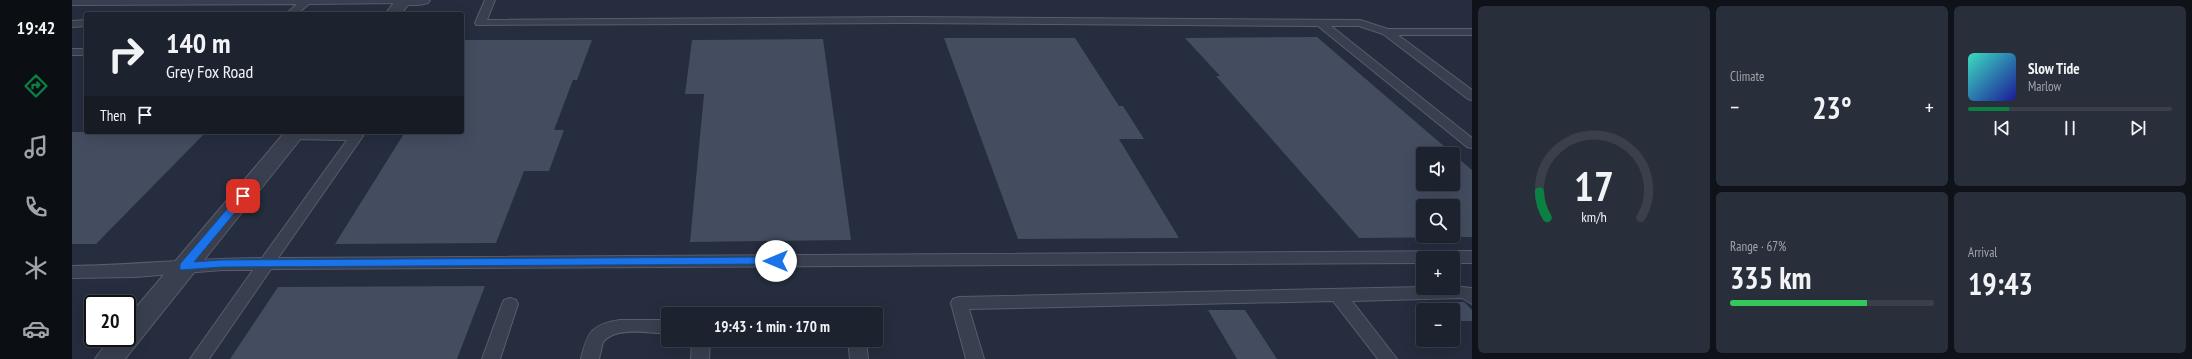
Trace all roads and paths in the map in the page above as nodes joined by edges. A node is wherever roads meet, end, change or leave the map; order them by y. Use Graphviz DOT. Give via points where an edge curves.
graph roads {
  1 [pos="404,0"];
  2 [pos="422,0"];
  3 [pos="490,0"];
  4 [pos="306,1"];
  5 [pos="72,2"];
  6 [pos="293,12"];
  7 [pos="395,12"];
  8 [pos="84,23"];
  9 [pos="1321,23"];
  10 [pos="72,24"];
  11 [pos="1387,32"];
  12 [pos="1472,32"];
  13 [pos="72,52"];
  14 [pos="84,52"];
  15 [pos="1472,96"];
  16 [pos="294,134"];
  17 [pos="358,134"];
  18 [pos="1472,144"];
  19 [pos="1472,257"];
  20 [pos="267,264"];
  21 [pos="184,267"];
  22 [pos="74,274"];
  23 [pos="1470,294"];
  24 [pos="1338,295"];
  25 [pos="510,304"];
  26 [pos="136,327"];
  27 [pos="661,327"];
  28 [pos="119,347"];
  29 [pos="701,347"];
  30 [pos="858,347"];
  31 [pos="109,359"];
  32 [pos="199,359"];
  33 [pos="490,359"];
  34 [pos="590,359"];
  35 [pos="700,359"];
  36 [pos="859,359"];
  37 [pos="974,359"];
  38 [pos="1388,359"];
  1 -- 2 [label="street"];
  1 -- 4 [label="lane"];
  1 -- 7 [label="street"];
  3 -- 9 [label="lane" via="480,23 913,20"];
  4 -- 5 [label="lane"];
  4 -- 6 [label="lane"];
  8 -- 10 [label="lane"];
  9 -- 11 [label="lane" via="1360,23"];
  9 -- 18 [label="lane"];
  11 -- 12 [label="lane"];
  11 -- 15 [label="lane"];
  13 -- 14 [label="lane"];
  16 -- 17 [label="lane"];
  16 -- 21 [label="street"];
  17 -- 20 [label="lane"];
  19 -- 20 [label="lane"];
  20 -- 21 [label="lane"];
  20 -- 32 [label="lane"];
  21 -- 22 [label="lane"];
  21 -- 26 [label="street"];
  23 -- 24 [label="lane"];
  24 -- 37 [label="lane" via="959,303"];
  24 -- 38 [label="lane"];
  25 -- 33 [label="lane"];
  27 -- 34 [label="lane" via="623,327 599,333 594,340"];
  28 -- 31 [label="street"];
  29 -- 35 [label="lane"];
  30 -- 36 [label="lane"];
}
